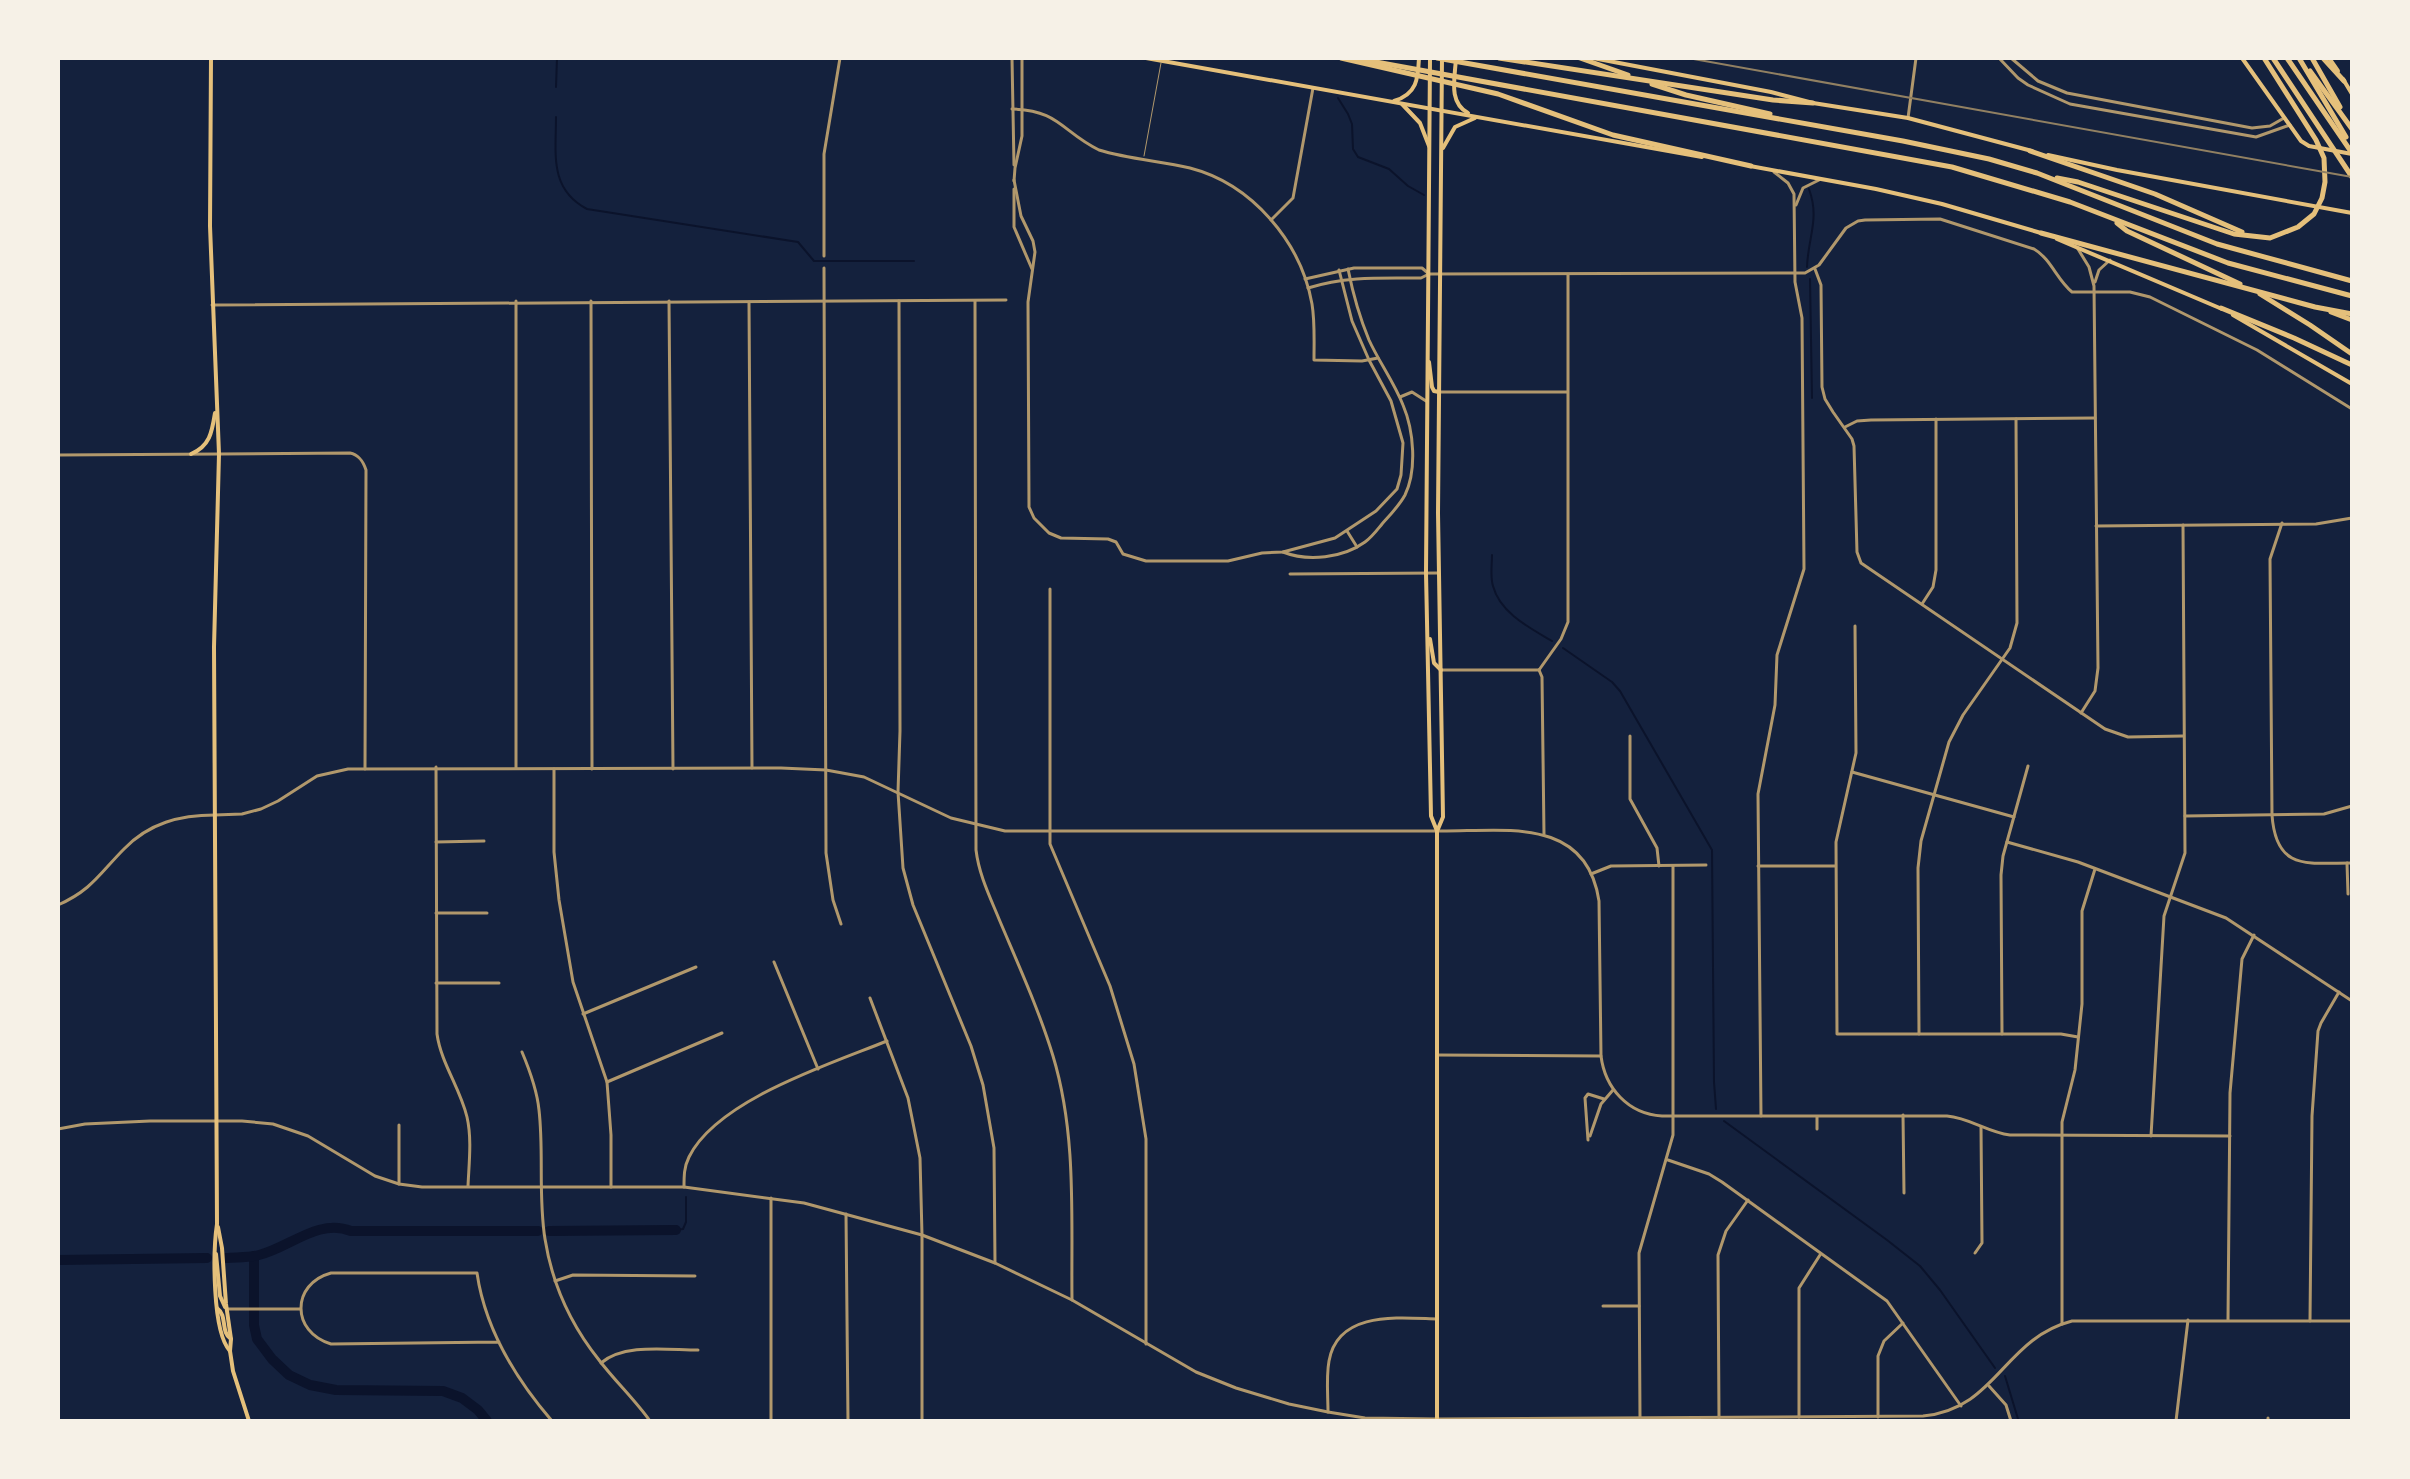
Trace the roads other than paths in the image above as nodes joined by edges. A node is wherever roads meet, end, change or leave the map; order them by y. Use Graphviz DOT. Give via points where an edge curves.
graph roads {
  1 [pos="211,58"];
  2 [pos="840,58"];
  3 [pos="1012,58"];
  4 [pos="1022,58"];
  5 [pos="1146,58"];
  6 [pos="1341,58"];
  7 [pos="1354,58"];
  8 [pos="1419,58"];
  9 [pos="1430,58"];
  10 [pos="1440,58"];
  11 [pos="1456,58"];
  12 [pos="1499,58"];
  13 [pos="1580,58"];
  14 [pos="1593,58"];
  15 [pos="1916,58"];
  16 [pos="1999,58"];
  17 [pos="2011,58"];
  18 [pos="2242,58"];
  19 [pos="2264,58"];
  20 [pos="2273,58"];
  21 [pos="2287,58"];
  22 [pos="2300,58"];
  23 [pos="2312,58"];
  24 [pos="2323,58"];
  25 [pos="2329,58"];
  26 [pos="1161,61"];
  27 [pos="1412,71"];
  28 [pos="2344,81"];
  29 [pos="1313,88"];
  30 [pos="2352,94"];
  31 [pos="1392,101"];
  32 [pos="1400,103"];
  33 [pos="1813,103"];
  34 [pos="1430,108"];
  35 [pos="1012,109"];
  36 [pos="1022,109"];
  37 [pos="1442,110"];
  38 [pos="1477,117"];
  39 [pos="1908,118"];
  40 [pos="2284,118"];
  41 [pos="1795,121"];
  42 [pos="2290,125"];
  43 [pos="2352,129"];
  44 [pos="1442,150"];
  45 [pos="2030,151"];
  46 [pos="1430,152"];
  47 [pos="2352,152"];
  48 [pos="1143,160"];
  49 [pos="1751,166"];
  50 [pos="1015,168"];
  51 [pos="1771,169"];
  52 [pos="2037,173"];
  53 [pos="2352,177"];
  54 [pos="1823,179"];
  55 [pos="1014,180"];
  56 [pos="1795,208"];
  57 [pos="2352,213"];
  58 [pos="1271,220"];
  59 [pos="2114,220"];
  60 [pos="2041,233"];
  61 [pos="2259,238"];
  62 [pos="1033,241"];
  63 [pos="1023,246"];
  64 [pos="2076,247"];
  65 [pos="824,256"];
  66 [pos="2110,260"];
  67 [pos="824,268"];
  68 [pos="1032,269"];
  69 [pos="1348,269"];
  70 [pos="1815,269"];
  71 [pos="1339,270"];
  72 [pos="1795,273"];
  73 [pos="1429,274"];
  74 [pos="1568,274"];
  75 [pos="1440,275"];
  76 [pos="1350,278"];
  77 [pos="1305,279"];
  78 [pos="1341,279"];
  79 [pos="2352,281"];
  80 [pos="2094,286"];
  81 [pos="1308,288"];
  82 [pos="2094,293"];
  83 [pos="2352,296"];
  84 [pos="1006,300"];
  85 [pos="516,301"];
  86 [pos="591,301"];
  87 [pos="669,301"];
  88 [pos="824,301"];
  89 [pos="899,301"];
  90 [pos="975,301"];
  91 [pos="749,302"];
  92 [pos="212,305"];
  93 [pos="2315,307"];
  94 [pos="2221,308"];
  95 [pos="2352,314"];
  96 [pos="2352,320"];
  97 [pos="1427,348"];
  98 [pos="2352,354"];
  99 [pos="1378,358"];
  100 [pos="1369,360"];
  101 [pos="2352,365"];
  102 [pos="2352,384"];
  103 [pos="1439,392"];
  104 [pos="1568,392"];
  105 [pos="1400,397"];
  106 [pos="217,399"];
  107 [pos="1426,401"];
  108 [pos="2352,409"];
  109 [pos="2095,418"];
  110 [pos="1936,419"];
  111 [pos="2016,419"];
  112 [pos="1845,427"];
  113 [pos="191,454"];
  114 [pos="219,454"];
  115 [pos="58,455"];
  116 [pos="2352,518"];
  117 [pos="2282,523"];
  118 [pos="2183,525"];
  119 [pos="2096,526"];
  120 [pos="1347,531"];
  121 [pos="1357,547"];
  122 [pos="1283,552"];
  123 [pos="1426,573"];
  124 [pos="1439,573"];
  125 [pos="1290,574"];
  126 [pos="1050,589"];
  127 [pos="1921,605"];
  128 [pos="1427,625"];
  129 [pos="1855,626"];
  130 [pos="2002,659"];
  131 [pos="1441,670"];
  132 [pos="1539,670"];
  133 [pos="2081,713"];
  134 [pos="1630,736"];
  135 [pos="2183,736"];
  136 [pos="2028,766"];
  137 [pos="436,767"];
  138 [pos="516,768"];
  139 [pos="752,768"];
  140 [pos="365,769"];
  141 [pos="554,769"];
  142 [pos="592,769"];
  143 [pos="673,769"];
  144 [pos="826,770"];
  145 [pos="1852,772"];
  146 [pos="898,792"];
  147 [pos="1934,794"];
  148 [pos="2352,806"];
  149 [pos="215,815"];
  150 [pos="2272,815"];
  151 [pos="2185,816"];
  152 [pos="2014,817"];
  153 [pos="975,825"];
  154 [pos="1437,831"];
  155 [pos="1050,832"];
  156 [pos="1544,834"];
  157 [pos="484,841"];
  158 [pos="436,842"];
  159 [pos="2007,842"];
  160 [pos="2350,863"];
  161 [pos="1706,865"];
  162 [pos="1659,866"];
  163 [pos="1673,866"];
  164 [pos="1758,866"];
  165 [pos="1836,866"];
  166 [pos="2095,869"];
  167 [pos="1591,874"];
  168 [pos="2348,894"];
  169 [pos="2170,897"];
  170 [pos="58,905"];
  171 [pos="436,913"];
  172 [pos="487,913"];
  173 [pos="841,924"];
  174 [pos="2254,935"];
  175 [pos="774,962"];
  176 [pos="696,967"];
  177 [pos="436,983"];
  178 [pos="499,983"];
  179 [pos="2339,992"];
  180 [pos="870,998"];
  181 [pos="2352,1001"];
  182 [pos="583,1014"];
  183 [pos="722,1033"];
  184 [pos="1919,1034"];
  185 [pos="2002,1034"];
  186 [pos="2078,1037"];
  187 [pos="887,1041"];
  188 [pos="522,1052"];
  189 [pos="1437,1055"];
  190 [pos="1601,1056"];
  191 [pos="818,1069"];
  192 [pos="607,1082"];
  193 [pos="1613,1090"];
  194 [pos="1604,1099"];
  195 [pos="1903,1115"];
  196 [pos="1673,1116"];
  197 [pos="1761,1116"];
  198 [pos="1817,1116"];
  199 [pos="217,1121"];
  200 [pos="399,1125"];
  201 [pos="1981,1127"];
  202 [pos="58,1129"];
  203 [pos="1817,1129"];
  204 [pos="2062,1136"];
  205 [pos="2151,1136"];
  206 [pos="2230,1136"];
  207 [pos="1668,1160"];
  208 [pos="399,1184"];
  209 [pos="468,1186"];
  210 [pos="541,1186"];
  211 [pos="611,1187"];
  212 [pos="684,1187"];
  213 [pos="1904,1193"];
  214 [pos="771,1198"];
  215 [pos="1748,1200"];
  216 [pos="846,1214"];
  217 [pos="217,1224"];
  218 [pos="922,1235"];
  219 [pos="214,1248"];
  220 [pos="1821,1253"];
  221 [pos="1975,1253"];
  222 [pos="995,1263"];
  223 [pos="695,1276"];
  224 [pos="555,1281"];
  225 [pos="1072,1300"];
  226 [pos="1603,1306"];
  227 [pos="1639,1306"];
  228 [pos="217,1308"];
  229 [pos="226,1309"];
  230 [pos="300,1309"];
  231 [pos="1437,1319"];
  232 [pos="2188,1320"];
  233 [pos="2228,1321"];
  234 [pos="2310,1321"];
  235 [pos="2352,1321"];
  236 [pos="1903,1323"];
  237 [pos="2062,1324"];
  238 [pos="231,1339"];
  239 [pos="499,1342"];
  240 [pos="1146,1345"];
  241 [pos="698,1350"];
  242 [pos="230,1351"];
  243 [pos="601,1363"];
  244 [pos="1989,1386"];
  245 [pos="1961,1406"];
  246 [pos="1328,1412"];
  247 [pos="1799,1417"];
  248 [pos="1878,1417"];
  249 [pos="1640,1418"];
  250 [pos="1719,1418"];
  251 [pos="1749,1419"];
  252 [pos="1835,1419"];
  253 [pos="1924,1419"];
  254 [pos="1437,1420"];
  255 [pos="1659,1420"];
  256 [pos="249,1421"];
  257 [pos="552,1421"];
  258 [pos="650,1421"];
  259 [pos="771,1421"];
  260 [pos="848,1421"];
  261 [pos="922,1421"];
  262 [pos="2011,1421"];
  263 [pos="2176,1421"];
  1 -- 92 [label="main road"];
  2 -- 65 [label="street" via="824,154"];
  3 -- 35 [label="street"];
  4 -- 36 [label="street"];
  5 -- 26 [label="main road"];
  6 -- 27 [label="highway"];
  7 -- 27 [label="highway"];
  8 -- 31 [label="main road" via="1414,89"];
  9 -- 34 [label="main road"];
  10 -- 37 [label="main road"];
  10 -- 41 [label="highway"];
  11 -- 38 [label="main road" via="1456,102"];
  12 -- 33 [label="highway"];
  13 -- 41 [label="highway" via="1686,95"];
  14 -- 33 [label="main road"];
  15 -- 39 [label="street"];
  16 -- 42 [label="street" via="2028,85 2070,104 2256,137"];
  17 -- 40 [label="street" via="2044,85 2089,98 2252,128"];
  18 -- 40 [label="main road"];
  19 -- 61 [label="highway" via="2316,140 2324,158 2325,182 2322,198 2305,222 2280,235"];
  20 -- 53 [label="highway"];
  21 -- 47 [label="highway"];
  22 -- 43 [label="highway"];
  22 -- 47 [label="highway"];
  23 -- 43 [label="highway"];
  24 -- 28 [label="highway"];
  25 -- 28 [label="main road"];
  26 -- 29 [label="main road"];
  26 -- 48 [label="lane"];
  27 -- 49 [label="highway" via="1520,101 1613,135"];
  27 -- 59 [label="highway" via="1952,167"];
  28 -- 30 [label="main road"];
  29 -- 31 [label="main road"];
  29 -- 58 [label="street" via="1293,198"];
  31 -- 32 [label="main road"];
  32 -- 34 [label="main road"];
  32 -- 46 [label="main road" via="1420,123"];
  33 -- 39 [label="main road"];
  34 -- 37 [label="main road"];
  34 -- 46 [label="main road"];
  35 -- 36 [label="street"];
  35 -- 50 [label="street"];
  36 -- 48 [label="street" via="1045,113 1099,150"];
  36 -- 50 [label="street"];
  37 -- 38 [label="main road"];
  37 -- 44 [label="main road"];
  38 -- 44 [label="main road" via="1455,127"];
  38 -- 49 [label="main road"];
  39 -- 45 [label="main road"];
  40 -- 42 [label="main road"];
  41 -- 52 [label="highway" via="1951,150"];
  42 -- 47 [label="main road" via="2309,146"];
  44 -- 75 [label="main road"];
  45 -- 57 [label="main road"];
  45 -- 61 [label="highway" via="2155,194"];
  46 -- 73 [label="main road"];
  48 -- 58 [label="street" via="1209,175 1251,200"];
  49 -- 51 [label="main road"];
  50 -- 55 [label="street"];
  51 -- 54 [label="main road"];
  51 -- 56 [label="street" via="1792,189"];
  52 -- 61 [label="highway"];
  52 -- 79 [label="highway" via="2208,241"];
  54 -- 56 [label="street" via="1803,188"];
  54 -- 60 [label="main road" via="1942,204"];
  55 -- 62 [label="street" via="1021,216"];
  55 -- 63 [label="street" via="1014,227"];
  56 -- 72 [label="street"];
  58 -- 77 [label="street"];
  59 -- 83 [label="highway" via="2220,260"];
  59 -- 98 [label="highway" via="2271,300"];
  60 -- 64 [label="main road"];
  60 -- 93 [label="highway"];
  62 -- 63 [label="street"];
  62 -- 68 [label="street"];
  63 -- 68 [label="street"];
  64 -- 66 [label="main road"];
  64 -- 80 [label="street"];
  66 -- 80 [label="street" via="2099,270"];
  66 -- 94 [label="main road"];
  67 -- 88 [label="street"];
  68 -- 122 [label="street" via="1028,497 1041,526 1061,538 1108,539 1123,554 1146,561 1228,561"];
  69 -- 71 [label="street"];
  69 -- 73 [label="street" via="1422,268"];
  69 -- 76 [label="street"];
  70 -- 72 [label="street"];
  70 -- 82 [label="street" via="1846,228 1858,221 1940,219 2034,249 2072,292"];
  70 -- 112 [label="street" via="1821,285 1822,387"];
  71 -- 77 [label="street"];
  71 -- 78 [label="street"];
  72 -- 74 [label="street"];
  72 -- 164 [label="street" via="1802,318 1804,569 1777,655 1775,705 1759,781"];
  73 -- 75 [label="street"];
  73 -- 76 [label="street"];
  73 -- 97 [label="main road"];
  74 -- 75 [label="street"];
  74 -- 104 [label="street"];
  75 -- 103 [label="main road"];
  76 -- 78 [label="street"];
  76 -- 99 [label="street"];
  77 -- 81 [label="street"];
  78 -- 81 [label="street"];
  78 -- 100 [label="street"];
  80 -- 82 [label="street"];
  81 -- 100 [label="street" via="1314,360"];
  82 -- 108 [label="street" via="2150,297 2257,350"];
  82 -- 109 [label="street"];
  84 -- 90 [label="street"];
  85 -- 86 [label="street"];
  85 -- 92 [label="street"];
  85 -- 138 [label="street"];
  86 -- 87 [label="street"];
  86 -- 142 [label="street"];
  87 -- 91 [label="street"];
  87 -- 143 [label="street"];
  88 -- 89 [label="street"];
  88 -- 91 [label="street"];
  88 -- 144 [label="street"];
  89 -- 90 [label="street"];
  89 -- 146 [label="street"];
  90 -- 153 [label="street"];
  91 -- 139 [label="street"];
  92 -- 106 [label="main road"];
  93 -- 95 [label="highway"];
  93 -- 96 [label="highway"];
  94 -- 101 [label="highway"];
  94 -- 102 [label="main road"];
  97 -- 103 [label="main road" via="1432,387"];
  97 -- 107 [label="main road"];
  99 -- 100 [label="street"];
  99 -- 105 [label="street"];
  100 -- 120 [label="street" via="1396,412 1403,443 1401,475 1389,499"];
  103 -- 104 [label="street"];
  103 -- 124 [label="main road"];
  104 -- 132 [label="street" via="1568,622"];
  105 -- 107 [label="street" via="1412,392"];
  105 -- 121 [label="street" via="1412,443 1409,486 1397,507"];
  106 -- 113 [label="main road" via="209,439"];
  106 -- 114 [label="main road"];
  107 -- 123 [label="main road"];
  109 -- 111 [label="street"];
  109 -- 119 [label="street"];
  110 -- 111 [label="street"];
  110 -- 112 [label="street" via="1857,421"];
  110 -- 127 [label="street" via="1936,570"];
  111 -- 130 [label="street" via="2017,623"];
  112 -- 127 [label="street" via="1854,446 1861,563"];
  113 -- 114 [label="street"];
  113 -- 115 [label="street"];
  114 -- 140 [label="street" via="350,453 366,470"];
  114 -- 149 [label="main road"];
  116 -- 117 [label="street"];
  117 -- 118 [label="street"];
  117 -- 150 [label="street" via="2270,559"];
  118 -- 119 [label="street"];
  118 -- 135 [label="street"];
  119 -- 133 [label="street" via="2097,687"];
  120 -- 121 [label="street"];
  120 -- 122 [label="street"];
  121 -- 122 [label="street" via="1319,557"];
  123 -- 124 [label="street"];
  123 -- 125 [label="street"];
  123 -- 128 [label="main road"];
  124 -- 131 [label="main road"];
  126 -- 155 [label="street"];
  127 -- 130 [label="street"];
  128 -- 131 [label="main road" via="1434,663"];
  128 -- 154 [label="main road" via="1431,816"];
  129 -- 145 [label="street"];
  130 -- 133 [label="street"];
  130 -- 147 [label="street" via="1955,729"];
  131 -- 132 [label="street"];
  131 -- 154 [label="main road" via="1443,817"];
  132 -- 156 [label="street"];
  133 -- 135 [label="street" via="2121,736"];
  134 -- 162 [label="street" via="1630,799 1657,848"];
  135 -- 151 [label="street"];
  136 -- 152 [label="street"];
  137 -- 138 [label="street"];
  137 -- 140 [label="street"];
  137 -- 158 [label="street"];
  138 -- 141 [label="street"];
  139 -- 143 [label="street"];
  139 -- 144 [label="street"];
  140 -- 149 [label="street" via="317,776 261,809"];
  141 -- 142 [label="street"];
  141 -- 182 [label="street" via="559,900"];
  142 -- 143 [label="street"];
  144 -- 146 [label="street" via="864,777"];
  144 -- 173 [label="street" via="827,867"];
  145 -- 147 [label="street"];
  145 -- 165 [label="street" via="1837,829"];
  146 -- 153 [label="street"];
  146 -- 222 [label="street" via="908,890 976,1059 989,1113"];
  147 -- 152 [label="street"];
  147 -- 184 [label="street" via="1918,868"];
  148 -- 150 [label="street" via="2324,814"];
  149 -- 170 [label="street" via="176,818 140,834 90,886"];
  149 -- 199 [label="main road"];
  150 -- 151 [label="street"];
  150 -- 160 [label="street" via="2274,836 2284,854 2306,862"];
  151 -- 169 [label="street" via="2184,860"];
  152 -- 159 [label="street"];
  153 -- 155 [label="street"];
  153 -- 225 [label="street" via="980,869 1060,1082 1069,1139"];
  154 -- 155 [label="street"];
  154 -- 156 [label="street"];
  154 -- 189 [label="main road"];
  155 -- 240 [label="street" via="1050,844 1110,986 1134,1064 1146,1139"];
  156 -- 167 [label="street" via="1574,851"];
  157 -- 158 [label="street"];
  158 -- 171 [label="street"];
  159 -- 166 [label="street"];
  159 -- 185 [label="street" via="2001,875"];
  160 -- 168 [label="street"];
  161 -- 163 [label="street"];
  162 -- 163 [label="street"];
  162 -- 167 [label="street" via="1611,866"];
  163 -- 196 [label="street"];
  164 -- 165 [label="street"];
  164 -- 197 [label="street"];
  165 -- 184 [label="street" via="1837,1034"];
  166 -- 169 [label="street"];
  166 -- 186 [label="street" via="2082,911"];
  167 -- 190 [label="street" via="1600,909"];
  169 -- 174 [label="street"];
  169 -- 205 [label="street" via="2163,927"];
  171 -- 172 [label="street"];
  171 -- 177 [label="street"];
  174 -- 179 [label="street"];
  174 -- 206 [label="street" via="2242,959"];
  175 -- 191 [label="street"];
  176 -- 182 [label="street"];
  177 -- 178 [label="street"];
  177 -- 209 [label="street" via="440,1048 468,1127"];
  179 -- 181 [label="street"];
  179 -- 234 [label="street" via="2318,1031 2312,1099"];
  180 -- 187 [label="street"];
  182 -- 192 [label="street"];
  183 -- 192 [label="street"];
  184 -- 185 [label="street"];
  185 -- 186 [label="street"];
  186 -- 204 [label="street"];
  187 -- 191 [label="street"];
  187 -- 218 [label="street" via="917,1138"];
  188 -- 210 [label="street" via="539,1112"];
  189 -- 190 [label="street"];
  189 -- 231 [label="main road"];
  190 -- 193 [label="street"];
  191 -- 212 [label="street" via="760,1095 705,1135 688,1160"];
  192 -- 211 [label="street"];
  193 -- 194 [label="street"];
  193 -- 196 [label="street" via="1638,1110"];
  194 -- 194 [label="street" via="1592,1094 1585,1098 1588,1140"];
  195 -- 198 [label="street"];
  195 -- 201 [label="street" via="1955,1117"];
  195 -- 213 [label="street"];
  196 -- 197 [label="street"];
  196 -- 207 [label="street"];
  197 -- 198 [label="street"];
  198 -- 203 [label="street"];
  199 -- 202 [label="street"];
  199 -- 208 [label="street" via="285,1127"];
  199 -- 217 [label="main road"];
  200 -- 208 [label="street"];
  201 -- 204 [label="street" via="2010,1135"];
  201 -- 221 [label="street" via="1982,1243"];
  204 -- 205 [label="street"];
  204 -- 237 [label="street"];
  205 -- 206 [label="street"];
  206 -- 233 [label="street"];
  207 -- 215 [label="street" via="1716,1178"];
  207 -- 227 [label="street" via="1641,1242"];
  208 -- 209 [label="street"];
  209 -- 210 [label="street"];
  210 -- 211 [label="street"];
  210 -- 224 [label="street"];
  211 -- 212 [label="street"];
  212 -- 214 [label="street"];
  214 -- 216 [label="street"];
  214 -- 259 [label="street"];
  215 -- 220 [label="street"];
  215 -- 250 [label="street" via="1726,1231 1718,1255"];
  216 -- 218 [label="street"];
  216 -- 260 [label="street"];
  217 -- 219 [label="main road"];
  217 -- 229 [label="main road"];
  218 -- 222 [label="street"];
  218 -- 261 [label="street"];
  219 -- 228 [label="main road"];
  219 -- 229 [label="main road"];
  220 -- 236 [label="street" via="1887,1301"];
  220 -- 247 [label="street" via="1799,1288"];
  222 -- 225 [label="street"];
  223 -- 224 [label="street" via="573,1275"];
  224 -- 243 [label="street" via="582,1338"];
  225 -- 240 [label="street"];
  226 -- 227 [label="street"];
  227 -- 249 [label="street"];
  228 -- 238 [label="main road"];
  228 -- 242 [label="main road" via="223,1342"];
  229 -- 230 [label="street"];
  229 -- 238 [label="main road"];
  230 -- 239 [label="street" via="310,1333 331,1344"];
  230 -- 239 [label="street" via="310,1285 331,1273 477,1273"];
  231 -- 246 [label="street" via="1372,1320 1342,1336 1329,1361"];
  231 -- 254 [label="main road"];
  232 -- 233 [label="street"];
  232 -- 237 [label="street"];
  232 -- 263 [label="street"];
  233 -- 234 [label="street"];
  234 -- 235 [label="street"];
  236 -- 245 [label="street"];
  236 -- 248 [label="street" via="1884,1341 1878,1356"];
  237 -- 244 [label="street" via="2022,1348"];
  238 -- 242 [label="main road"];
  239 -- 257 [label="street" via="516,1375"];
  240 -- 246 [label="street" via="1236,1388"];
  241 -- 243 [label="street" via="625,1351"];
  242 -- 256 [label="main road"];
  243 -- 258 [label="street"];
  244 -- 245 [label="street"];
  244 -- 262 [label="street" via="2006,1405"];
  245 -- 253 [label="street"];
  246 -- 254 [label="street"];
  247 -- 251 [label="street"];
  247 -- 252 [label="street"];
  248 -- 252 [label="street"];
  248 -- 253 [label="street"];
  249 -- 254 [label="street"];
  249 -- 255 [label="street"];
  250 -- 251 [label="street"];
  250 -- 255 [label="street"];
}
